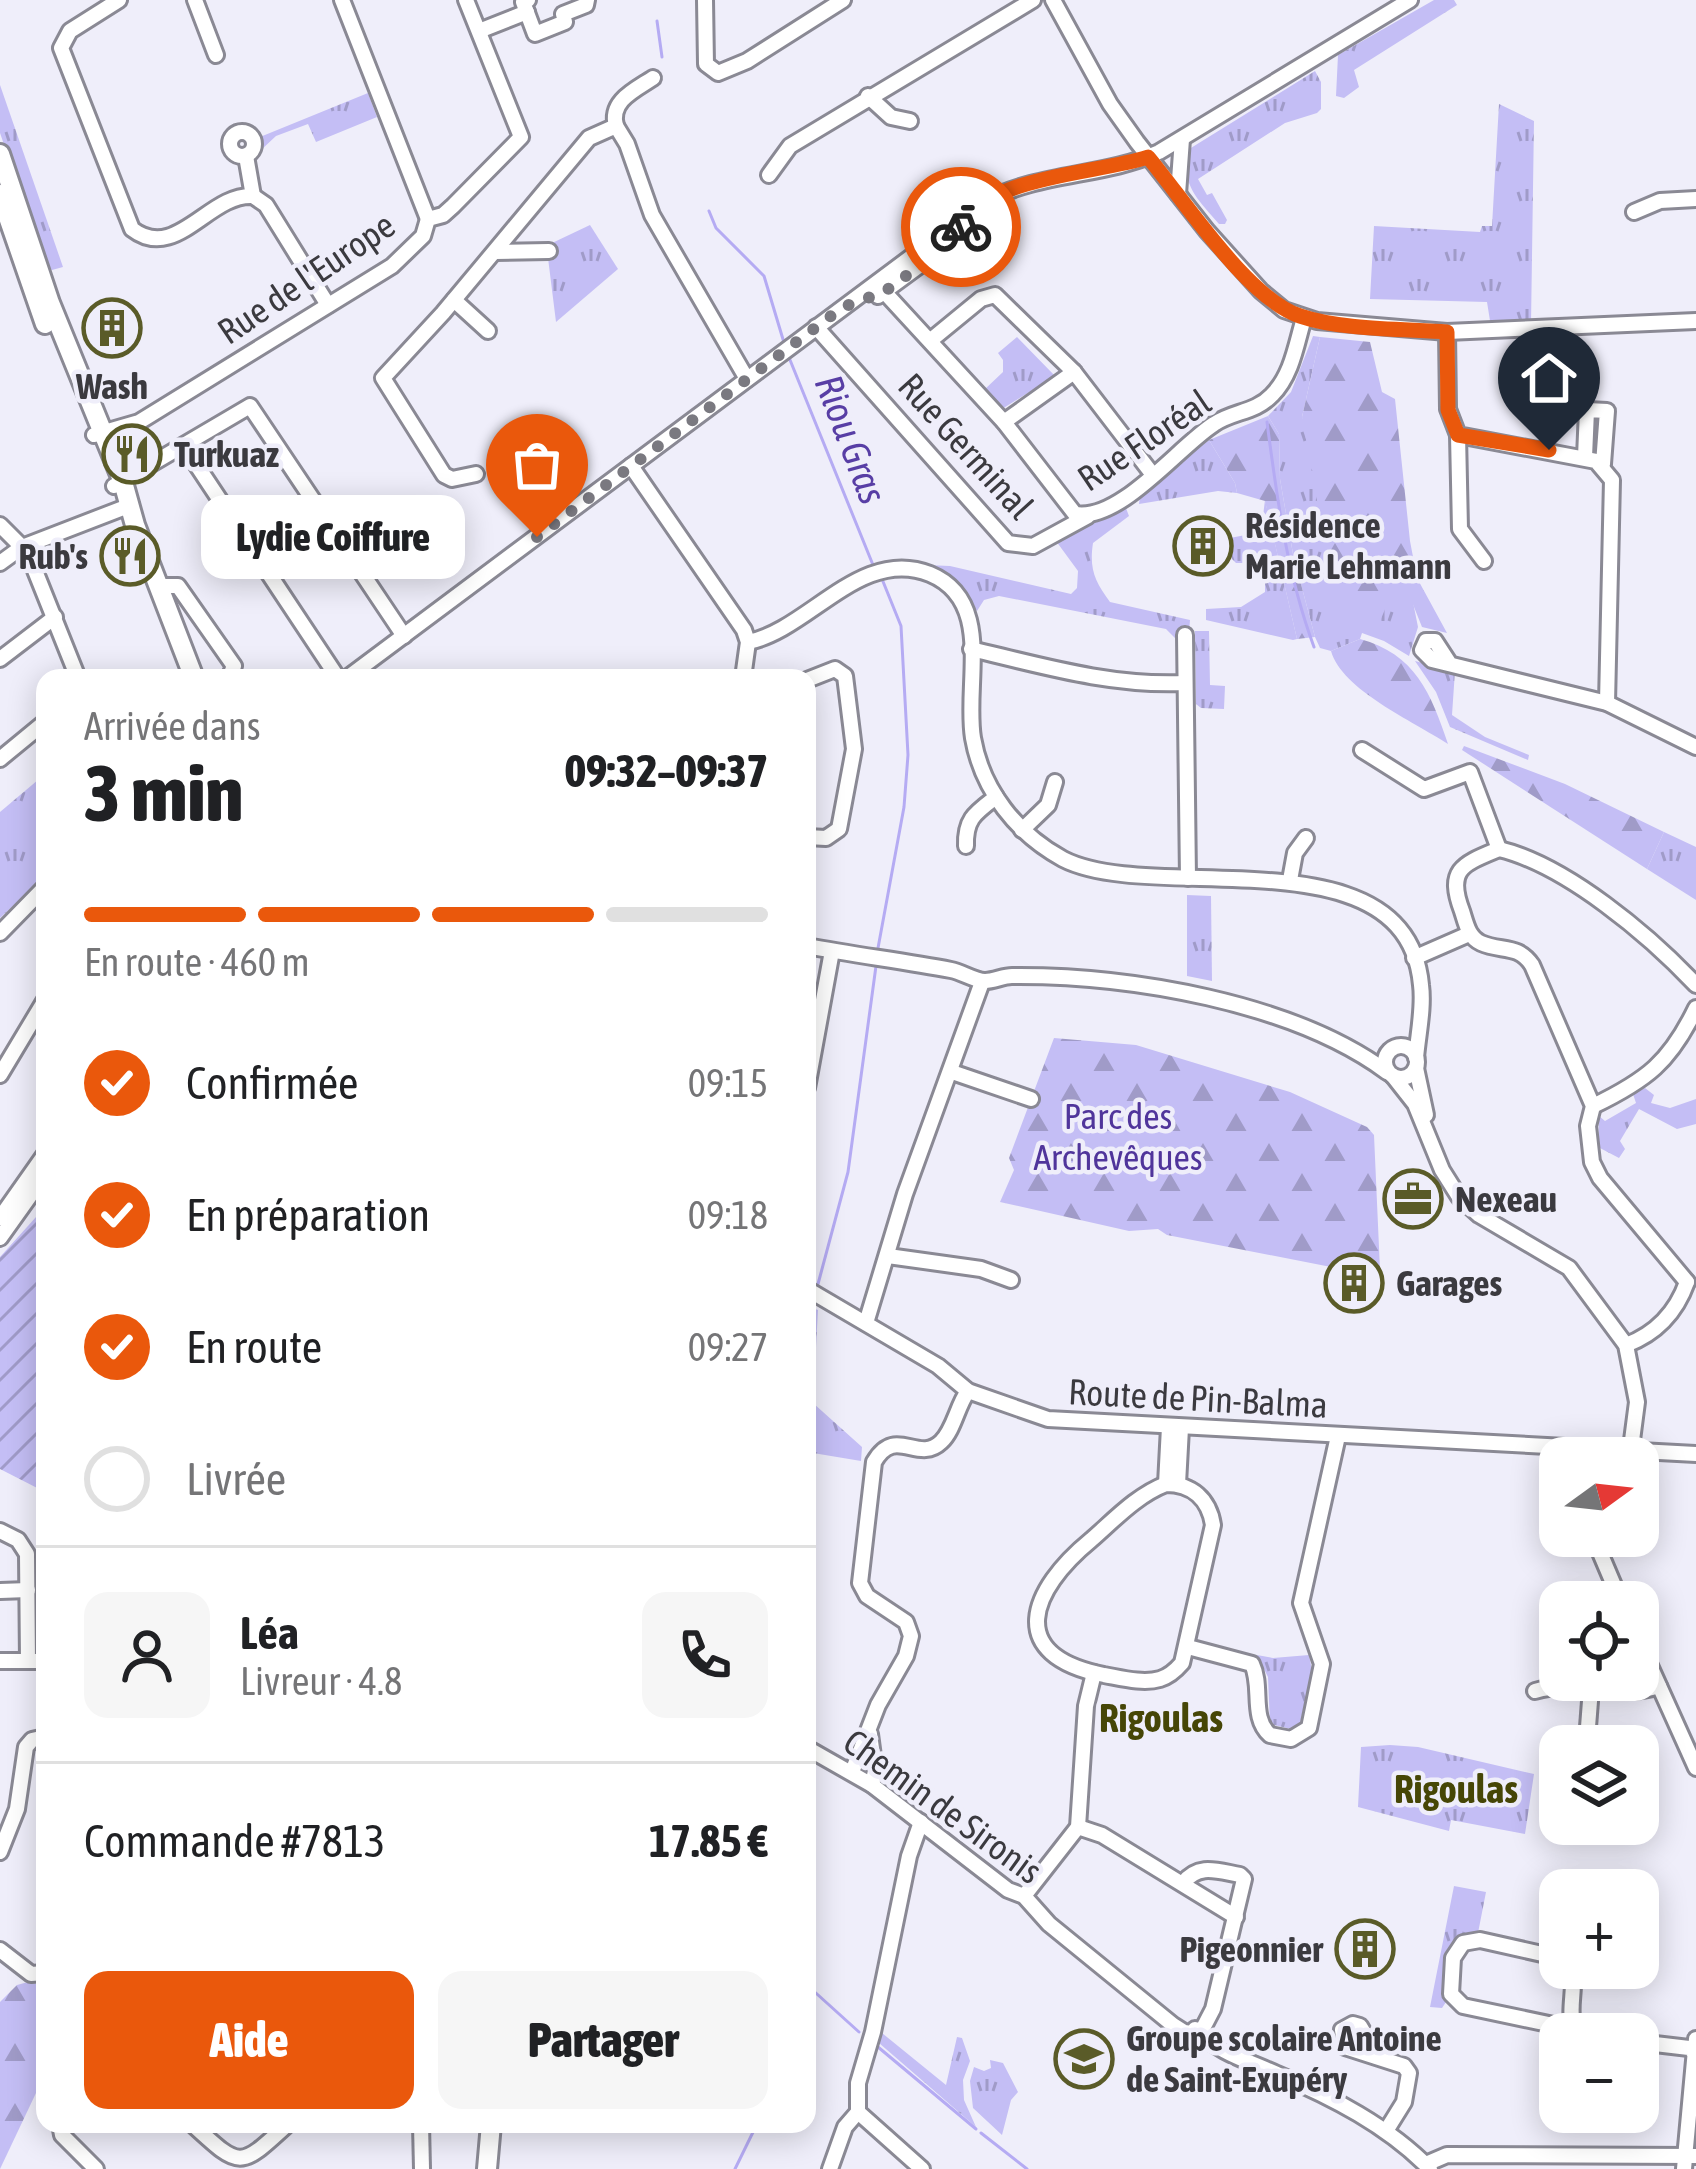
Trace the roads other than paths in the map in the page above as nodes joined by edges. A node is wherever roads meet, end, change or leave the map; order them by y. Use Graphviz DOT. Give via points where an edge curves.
graph roads {
  1 [pos="119,0"];
  2 [pos="195,0"];
  3 [pos="342,0"];
  4 [pos="466,0"];
  5 [pos="587,0"];
  6 [pos="705,0"];
  7 [pos="843,0"];
  8 [pos="1034,0"];
  9 [pos="1053,0"];
  10 [pos="1410,0"];
  11 [pos="528,6"];
  12 [pos="560,7"];
  13 [pos="479,31"];
  14 [pos="216,55"];
  15 [pos="653,78"];
  16 [pos="868,96"];
  17 [pos="910,121"];
  18 [pos="616,126"];
  19 [pos="1182,140"];
  20 [pos="0,154"];
  21 [pos="246,156"];
  22 [pos="1148,157"];
  23 [pos="770,175"];
  24 [pos="0,194"];
  25 [pos="253,196"];
  26 [pos="1178,196"];
  27 [pos="1696,199"];
  28 [pos="1634,212"];
  29 [pos="428,219"];
  30 [pos="549,251"];
  31 [pos="495,252"];
  32 [pos="881,288"];
  33 [pos="454,300"];
  34 [pos="328,304"];
  35 [pos="1304,318"];
  36 [pos="1696,321"];
  37 [pos="816,327"];
  38 [pos="488,332"];
  39 [pos="1447,332"];
  40 [pos="931,340"];
  41 [pos="1074,373"];
  42 [pos="747,379"];
  43 [pos="1004,422"];
  44 [pos="98,434"];
  45 [pos="1458,435"];
  46 [pos="184,446"];
  47 [pos="1585,457"];
  48 [pos="1603,464"];
  49 [pos="632,466"];
  50 [pos="476,474"];
  51 [pos="1153,475"];
  52 [pos="118,484"];
  53 [pos="127,506"];
  54 [pos="1088,516"];
  55 [pos="0,524"];
  56 [pos="22,547"];
  57 [pos="1484,561"];
  58 [pos="0,563"];
  59 [pos="158,586"];
  60 [pos="55,617"];
  61 [pos="1185,634"];
  62 [pos="404,636"];
  63 [pos="748,642"];
  64 [pos="971,649"];
  65 [pos="0,659"];
  66 [pos="1450,664"];
  67 [pos="75,669"];
  68 [pos="190,669"];
  69 [pos="233,669"];
  70 [pos="332,669"];
  71 [pos="359,669"];
  72 [pos="744,669"];
  73 [pos="816,677"];
  74 [pos="1184,683"];
  75 [pos="1606,703"];
  76 [pos="36,729"];
  77 [pos="1696,746"];
  78 [pos="1362,750"];
  79 [pos="0,759"];
  80 [pos="1055,782"];
  81 [pos="996,797"];
  82 [pos="1022,830"];
  83 [pos="816,837"];
  84 [pos="1306,838"];
  85 [pos="966,846"];
  86 [pos="1499,849"];
  87 [pos="1188,878"];
  88 [pos="1290,880"];
  89 [pos="36,896"];
  90 [pos="0,933"];
  91 [pos="1469,934"];
  92 [pos="816,948"];
  93 [pos="832,951"];
  94 [pos="1414,958"];
  95 [pos="982,982"];
  96 [pos="1696,985"];
  97 [pos="1696,1008"];
  98 [pos="36,1015"];
  99 [pos="1419,1018"];
  100 [pos="816,1039"];
  101 [pos="1395,1048"];
  102 [pos="1355,1049"];
  103 [pos="1416,1063"];
  104 [pos="952,1072"];
  105 [pos="1390,1074"];
  106 [pos="0,1076"];
  107 [pos="1031,1100"];
  108 [pos="1593,1106"];
  109 [pos="1430,1138"];
  110 [pos="36,1167"];
  111 [pos="36,1188"];
  112 [pos="0,1218"];
  113 [pos="0,1238"];
  114 [pos="888,1256"];
  115 [pos="1011,1280"];
  116 [pos="1692,1282"];
  117 [pos="816,1294"];
  118 [pos="866,1323"];
  119 [pos="1625,1345"];
  120 [pos="968,1391"];
  121 [pos="1175,1428"];
  122 [pos="1338,1436"];
  123 [pos="1632,1437"];
  124 [pos="1659,1449"];
  125 [pos="1539,1451"];
  126 [pos="1693,1454"];
  127 [pos="1172,1484"];
  128 [pos="0,1532"];
  129 [pos="28,1590"];
  130 [pos="0,1591"];
  131 [pos="1188,1647"];
  132 [pos="0,1661"];
  133 [pos="28,1661"];
  134 [pos="36,1661"];
  135 [pos="1094,1672"];
  136 [pos="1659,1686"];
  137 [pos="1539,1690"];
  138 [pos="1535,1691"];
  139 [pos="870,1729"];
  140 [pos="36,1739"];
  141 [pos="816,1753"];
  142 [pos="1696,1768"];
  143 [pos="852,1772"];
  144 [pos="872,1785"];
  145 [pos="921,1822"];
  146 [pos="1078,1827"];
  147 [pos="936,1834"];
  148 [pos="0,1852"];
  149 [pos="909,1856"];
  150 [pos="1184,1883"];
  151 [pos="1024,1896"];
  152 [pos="1236,1917"];
  153 [pos="0,1950"];
  154 [pos="1539,1954"];
  155 [pos="36,1974"];
  156 [pos="1539,2022"];
  157 [pos="1200,2034"];
  158 [pos="1659,2044"];
  159 [pos="1695,2048"];
  160 [pos="1378,2057"];
  161 [pos="858,2112"];
  162 [pos="1386,2131"];
  163 [pos="61,2133"];
  164 [pos="201,2133"];
  165 [pos="279,2133"];
  166 [pos="422,2133"];
  167 [pos="490,2133"];
  168 [pos="1688,2160"];
  169 [pos="1428,2167"];
  170 [pos="96,2169"];
  171 [pos="422,2169"];
  172 [pos="487,2169"];
  173 [pos="830,2169"];
  174 [pos="922,2169"];
  1 -- 25 [label="street" via="70,31 61,48 132,229 166,238 233,198"];
  2 -- 14 [label="street"];
  3 -- 29 [label="street"];
  4 -- 13 [label="street, Rue de l'Europe"];
  5 -- 12 [label="street"];
  6 -- 7 [label="street" via="706,64 718,73"];
  8 -- 16 [label="street"];
  9 -- 22 [label="street"];
  10 -- 19 [label="street"];
  11 -- 12 [label="street" via="535,34 565,22"];
  11 -- 13 [label="street"];
  13 -- 29 [label="street, Rue de l'Europe" via="521,137 453,206"];
  15 -- 18 [label="street" via="616,106"];
  16 -- 17 [label="street" via="891,117"];
  16 -- 23 [label="street" via="790,146"];
  18 -- 31 [label="street" via="589,138"];
  18 -- 42 [label="street" via="652,215"];
  19 -- 22 [label="street"];
  19 -- 26 [label="street"];
  20 -- 44 [label="main road"];
  21 -- 25 [label="street"];
  22 -- 26 [label="street"];
  22 -- 32 [label="street" via="1009,190"];
  24 -- 44 [label="main road" via="40,311"];
  25 -- 34 [label="street"];
  26 -- 35 [label="street" via="1271,301"];
  27 -- 28 [label="street"];
  29 -- 34 [label="street, Rue de l'Europe" via="423,236 392,266"];
  30 -- 31 [label="street"];
  31 -- 33 [label="street"];
  32 -- 37 [label="street"];
  32 -- 40 [label="street, Rue Floréal"];
  33 -- 38 [label="street"];
  33 -- 50 [label="street" via="383,378 444,475"];
  34 -- 44 [label="street, Rue de l'Europe" via="140,422"];
  35 -- 39 [label="street"];
  35 -- 51 [label="street, Rue Floréal" via="1290,367 1269,399 1216,422"];
  36 -- 39 [label="street"];
  37 -- 42 [label="street"];
  37 -- 54 [label="street, Rue Germinal" via="1008,544 1033,546"];
  39 -- 45 [label="street" via="1448,410"];
  40 -- 41 [label="street" via="995,295"];
  40 -- 43 [label="street, Rue Floréal"];
  41 -- 43 [label="street"];
  41 -- 51 [label="street"];
  42 -- 49 [label="street"];
  43 -- 54 [label="street, Rue Floréal" via="1075,514"];
  44 -- 52 [label="main road"];
  45 -- 47 [label="street"];
  45 -- 57 [label="street" via="1460,529"];
  46 -- 52 [label="street"];
  46 -- 62 [label="street" via="250,406"];
  46 -- 70 [label="street"];
  47 -- 48 [label="street"];
  47 -- 48 [label="street" via="1587,410 1607,411"];
  48 -- 75 [label="street" via="1612,480"];
  49 -- 62 [label="street"];
  49 -- 63 [label="street"];
  51 -- 54 [label="street, Rue Floréal"];
  52 -- 53 [label="main road"];
  53 -- 56 [label="street"];
  53 -- 59 [label="main road"];
  55 -- 56 [label="street"];
  56 -- 58 [label="street"];
  56 -- 60 [label="street"];
  59 -- 68 [label="main road"];
  59 -- 69 [label="street" via="178,586"];
  60 -- 65 [label="street"];
  60 -- 67 [label="street"];
  61 -- 74 [label="street"];
  62 -- 71 [label="street"];
  63 -- 64 [label="street" via="893,568 948,584 969,617"];
  63 -- 72 [label="street"];
  64 -- 74 [label="street" via="1054,672"];
  64 -- 81 [label="street" via="973,737"];
  66 -- 75 [label="street"];
  73 -- 83 [label="street" via="839,669 845,676 853,766 839,829"];
  74 -- 87 [label="street"];
  75 -- 77 [label="street"];
  76 -- 79 [label="street"];
  78 -- 86 [label="street" via="1424,789 1470,772"];
  80 -- 82 [label="street" via="1048,805"];
  81 -- 82 [label="street"];
  81 -- 85 [label="street" via="965,826"];
  82 -- 87 [label="street" via="1085,868"];
  84 -- 88 [label="street"];
  86 -- 91 [label="street" via="1455,878"];
  86 -- 96 [label="street" via="1588,891"];
  87 -- 88 [label="street"];
  88 -- 94 [label="street" via="1369,907"];
  89 -- 90 [label="street"];
  91 -- 94 [label="street"];
  91 -- 108 [label="street" via="1525,955"];
  92 -- 93 [label="street"];
  93 -- 95 [label="street" via="957,970"];
  93 -- 100 [label="street"];
  94 -- 99 [label="street"];
  95 -- 102 [label="street" via="1106,980 1184,993"];
  95 -- 104 [label="street"];
  97 -- 108 [label="street" via="1666,1060"];
  98 -- 106 [label="street"];
  99 -- 101 [label="street"];
  99 -- 103 [label="street"];
  101 -- 102 [label="street"];
  101 -- 103 [label="street" via="1409,1048"];
  101 -- 105 [label="street" via="1385,1059"];
  102 -- 105 [label="street"];
  103 -- 105 [label="street" via="1404,1078"];
  103 -- 109 [label="street"];
  104 -- 107 [label="street"];
  104 -- 114 [label="street"];
  105 -- 109 [label="street"];
  108 -- 116 [label="street" via="1588,1147 1600,1178"];
  109 -- 119 [label="street" via="1468,1206 1569,1268"];
  110 -- 112 [label="street"];
  111 -- 113 [label="street"];
  114 -- 115 [label="street"];
  114 -- 118 [label="street"];
  116 -- 119 [label="street" via="1649,1336"];
  117 -- 118 [label="street, Route de Pin-Balma"];
  118 -- 120 [label="street, Route de Pin-Balma"];
  119 -- 123 [label="street" via="1637,1402"];
  120 -- 121 [label="street, Route de Pin-Balma" via="1048,1419"];
  120 -- 139 [label="street" via="941,1442 926,1449 893,1444 874,1462 860,1583 867,1597 906,1622 911,1636"];
  121 -- 122 [label="street, Route de Pin-Balma"];
  121 -- 127 [label="street"];
  122 -- 125 [label="street, Route de Pin-Balma"];
  122 -- 131 [label="street" via="1301,1603 1322,1667 1309,1728 1292,1739 1270,1735 1259,1720 1252,1664"];
  124 -- 126 [label="street, Route de Pin-Balma"];
  127 -- 131 [label="street" via="1207,1504 1213,1525"];
  127 -- 135 [label="street" via="1146,1493 1065,1561 1042,1596 1036,1626 1043,1647"];
  128 -- 129 [label="street" via="24,1545"];
  129 -- 130 [label="street"];
  129 -- 133 [label="street"];
  131 -- 135 [label="street" via="1175,1671 1158,1680"];
  132 -- 133 [label="street"];
  133 -- 134 [label="street"];
  135 -- 146 [label="street"];
  136 -- 142 [label="street"];
  137 -- 138 [label="street"];
  139 -- 143 [label="street"];
  139 -- 144 [label="street"];
  140 -- 148 [label="street" via="26,1748 17,1809"];
  141 -- 143 [label="street, Chemin de Sironis"];
  143 -- 144 [label="street, Chemin de Sironis"];
  144 -- 145 [label="street, Chemin de Sironis"];
  145 -- 147 [label="street, Chemin de Sironis"];
  145 -- 149 [label="street"];
  146 -- 150 [label="street"];
  146 -- 151 [label="street"];
  147 -- 149 [label="street"];
  147 -- 151 [label="street, Chemin de Sironis"];
  149 -- 161 [label="street"];
  150 -- 152 [label="street"];
  150 -- 152 [label="street" via="1198,1869 1240,1875"];
  151 -- 157 [label="street, Chemin de Sironis"];
  152 -- 157 [label="street"];
  153 -- 155 [label="street"];
  154 -- 156 [label="street" via="1473,1940 1456,1949 1449,1986 1463,2006"];
  157 -- 162 [label="street, Chemin de Sironis"];
  158 -- 159 [label="street"];
  159 -- 168 [label="street"];
  160 -- 162 [label="street" via="1404,2066 1410,2081"];
  161 -- 173 [label="street"];
  161 -- 174 [label="street"];
  162 -- 169 [label="street, Chemin de Sironis"];
  163 -- 170 [label="street"];
  164 -- 165 [label="street" via="238,2164"];
  166 -- 171 [label="street"];
  167 -- 172 [label="main road"];
  168 -- 169 [label="street, Chemin de Sironis" via="1447,2155"];
}
